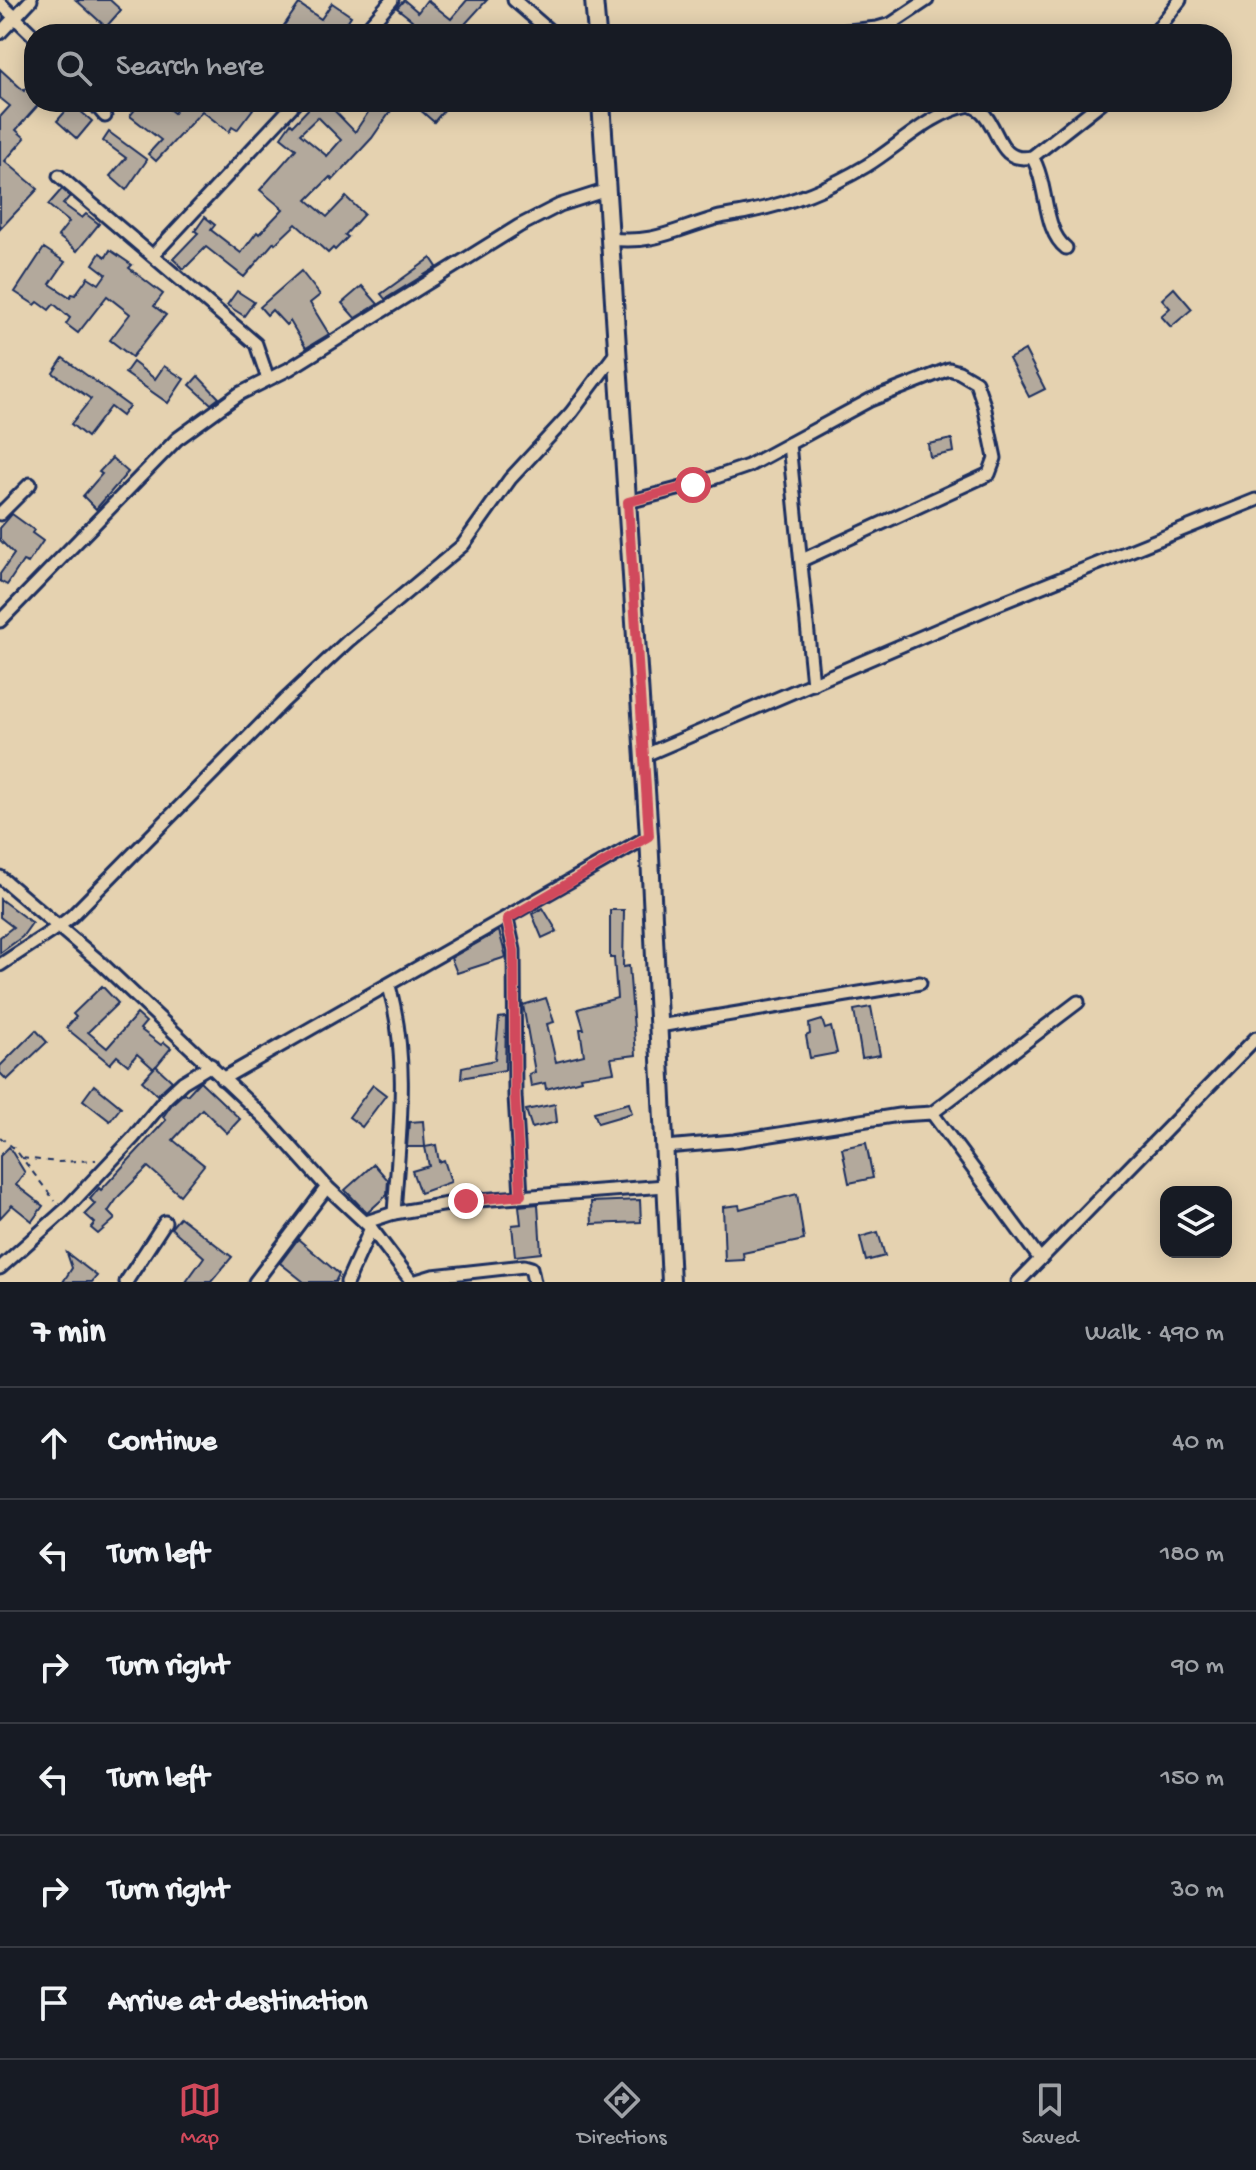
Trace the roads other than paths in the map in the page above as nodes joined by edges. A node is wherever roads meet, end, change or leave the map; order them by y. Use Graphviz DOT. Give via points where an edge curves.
graph roads {
  1 [pos="31,0"];
  2 [pos="392,0"];
  3 [pos="514,0"];
  4 [pos="594,0"];
  5 [pos="927,0"];
  6 [pos="1180,0"];
  7 [pos="0,3"];
  8 [pos="15,17"];
  9 [pos="371,24"];
  10 [pos="542,24"];
  11 [pos="596,24"];
  12 [pos="891,24"];
  13 [pos="1162,24"];
  14 [pos="24,26"];
  15 [pos="0,33"];
  16 [pos="102,112"];
  17 [pos="287,112"];
  18 [pos="602,112"];
  19 [pos="949,112"];
  20 [pos="981,112"];
  21 [pos="1089,112"];
  22 [pos="105,116"];
  23 [pos="1032,157"];
  24 [pos="59,176"];
  25 [pos="607,190"];
  26 [pos="610,239"];
  27 [pos="1066,248"];
  28 [pos="154,254"];
  29 [pos="616,353"];
  30 [pos="268,379"];
  31 [pos="789,444"];
  32 [pos="30,484"];
  33 [pos="1256,500"];
  34 [pos="628,502"];
  35 [pos="0,514"];
  36 [pos="802,560"];
  37 [pos="0,621"];
  38 [pos="813,684"];
  39 [pos="643,756"];
  40 [pos="649,836"];
  41 [pos="0,877"];
  42 [pos="507,919"];
  43 [pos="58,927"];
  44 [pos="0,965"];
  45 [pos="920,983"];
  46 [pos="389,986"];
  47 [pos="1078,1002"];
  48 [pos="659,1026"];
  49 [pos="1256,1038"];
  50 [pos="211,1065"];
  51 [pos="222,1079"];
  52 [pos="932,1113"];
  53 [pos="666,1147"];
  54 [pos="665,1186"];
  55 [pos="327,1187"];
  56 [pos="521,1195"];
  57 [pos="394,1213"];
  58 [pos="165,1222"];
  59 [pos="369,1225"];
  60 [pos="1040,1259"];
  61 [pos="0,1268"];
  62 [pos="126,1282"];
  63 [pos="255,1282"];
  64 [pos="347,1282"];
  65 [pos="413,1282"];
  66 [pos="534,1282"];
  67 [pos="671,1282"];
  68 [pos="1018,1282"];
  1 -- 8 [label="street"];
  2 -- 9 [label="street"];
  3 -- 10 [label="street"];
  4 -- 11 [label="street"];
  5 -- 12 [label="street"];
  6 -- 13 [label="street"];
  7 -- 8 [label="street"];
  8 -- 14 [label="street"];
  8 -- 15 [label="street"];
  16 -- 22 [label="street"];
  17 -- 28 [label="street"];
  18 -- 25 [label="street"];
  19 -- 26 [label="street" via="850,176 799,197 655,239"];
  20 -- 23 [label="street" via="1005,152"];
  21 -- 23 [label="street"];
  23 -- 27 [label="street" via="1055,236"];
  24 -- 28 [label="street"];
  25 -- 26 [label="street"];
  25 -- 30 [label="street" via="519,226"];
  26 -- 29 [label="street"];
  28 -- 30 [label="street" via="256,344"];
  29 -- 34 [label="street"];
  29 -- 43 [label="street" via="571,413 502,488 463,545 337,651"];
  30 -- 37 [label="street" via="177,439"];
  31 -- 34 [label="street" via="748,466"];
  31 -- 36 [label="street"];
  31 -- 36 [label="street" via="870,400 949,369 976,382 995,458 989,474"];
  32 -- 35 [label="street"];
  33 -- 38 [label="street"];
  34 -- 39 [label="street"];
  36 -- 38 [label="street"];
  38 -- 39 [label="street"];
  39 -- 40 [label="street"];
  40 -- 42 [label="street"];
  40 -- 48 [label="street"];
  41 -- 43 [label="street"];
  42 -- 46 [label="street"];
  42 -- 56 [label="street" via="514,950"];
  43 -- 44 [label="street"];
  43 -- 50 [label="street"];
  45 -- 48 [label="street"];
  46 -- 51 [label="street"];
  46 -- 57 [label="street" via="402,1056"];
  47 -- 52 [label="street"];
  48 -- 53 [label="street"];
  49 -- 60 [label="street"];
  50 -- 51 [label="street"];
  50 -- 61 [label="street" via="166,1098 66,1209"];
  51 -- 55 [label="street"];
  52 -- 53 [label="street"];
  52 -- 60 [label="street"];
  53 -- 54 [label="street"];
  54 -- 56 [label="street"];
  54 -- 67 [label="street"];
  55 -- 59 [label="street"];
  55 -- 63 [label="street"];
  56 -- 57 [label="street"];
  57 -- 59 [label="street"];
  58 -- 62 [label="street"];
  59 -- 64 [label="street"];
  59 -- 65 [label="street"];
  60 -- 68 [label="street"];
  65 -- 66 [label="street" via="524,1266 531,1268"];
}
